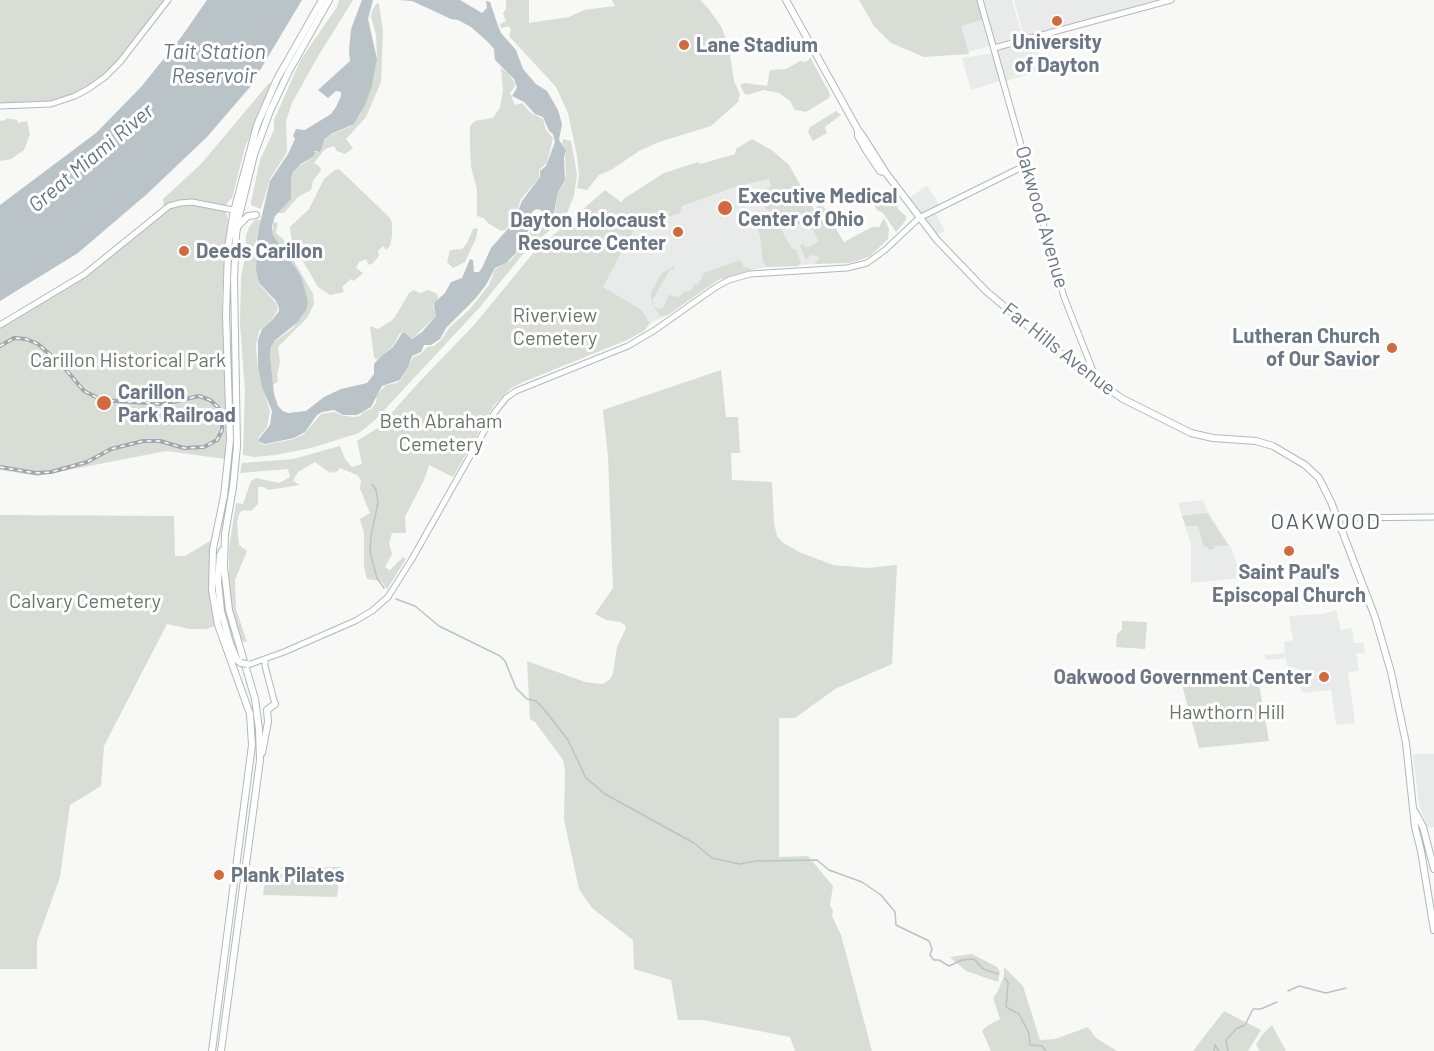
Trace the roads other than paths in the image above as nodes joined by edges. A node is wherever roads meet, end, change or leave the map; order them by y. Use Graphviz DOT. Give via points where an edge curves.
graph roads {
  1 [pos="168,0"];
  2 [pos="322,0"];
  3 [pos="329,0"];
  4 [pos="786,0"];
  5 [pos="980,0"];
  6 [pos="1171,0"];
  7 [pos="994,48"];
  8 [pos="0,106"];
  9 [pos="1028,169"];
  10 [pos="237,211"];
  11 [pos="256,215"];
  12 [pos="919,218"];
  13 [pos="237,227"];
  14 [pos="0,324"];
  15 [pos="1098,383"];
  16 [pos="1337,518"];
  17 [pos="1434,518"];
  18 [pos="224,547"];
  19 [pos="265,659"];
  20 [pos="246,664"];
  21 [pos="235,670"];
  22 [pos="276,704"];
  23 [pos="260,760"];
  24 [pos="1414,809"];
  25 [pos="1434,869"];
  26 [pos="1434,930"];
  27 [pos="221,1050"];
  28 [pos="212,1051"];
  1 -- 8 [label="main road" via="120,62 88,89 51,104"];
  2 -- 10 [label="main road" via="256,125"];
  3 -- 10 [label="main road" via="270,111"];
  4 -- 12 [label="main road, Far Hills Avenue" via="858,130"];
  5 -- 7 [label="main road, Oakwood Avenue"];
  6 -- 7 [label="main road"];
  7 -- 9 [label="main road, Oakwood Avenue"];
  9 -- 12 [label="main road" via="1022,167"];
  9 -- 15 [label="main road, Oakwood Avenue" via="1067,305"];
  10 -- 13 [label="main road"];
  10 -- 14 [label="main road" via="192,202 169,206 85,274"];
  10 -- 21 [label="main road" via="227,272 230,440 211,575 218,625"];
  11 -- 13 [label="main road" via="248,216"];
  12 -- 15 [label="main road, Far Hills Avenue" via="983,287"];
  12 -- 19 [label="main road" via="867,263 847,268 750,274 729,280 628,346 516,391 495,412 388,597 355,621"];
  13 -- 18 [label="main road" via="237,446"];
  15 -- 16 [label="main road, Far Hills Avenue" via="1191,433 1256,441 1280,449 1319,478"];
  16 -- 17 [label="main road"];
  16 -- 24 [label="main road, Far Hills Avenue" via="1391,672 1406,743"];
  18 -- 20 [label="main road" via="218,567 218,597 237,660"];
  18 -- 23 [label="main road" via="227,598 254,694"];
  19 -- 20 [label="main road"];
  19 -- 22 [label="main road"];
  20 -- 21 [label="main road"];
  21 -- 28 [label="main road" via="251,724 252,745"];
  22 -- 23 [label="main road" via="267,710"];
  23 -- 27 [label="main road" via="228,989 219,1022"];
  24 -- 25 [label="main road, Far Hills Avenue"];
  24 -- 26 [label="main road, Far Hills Avenue"];
}
